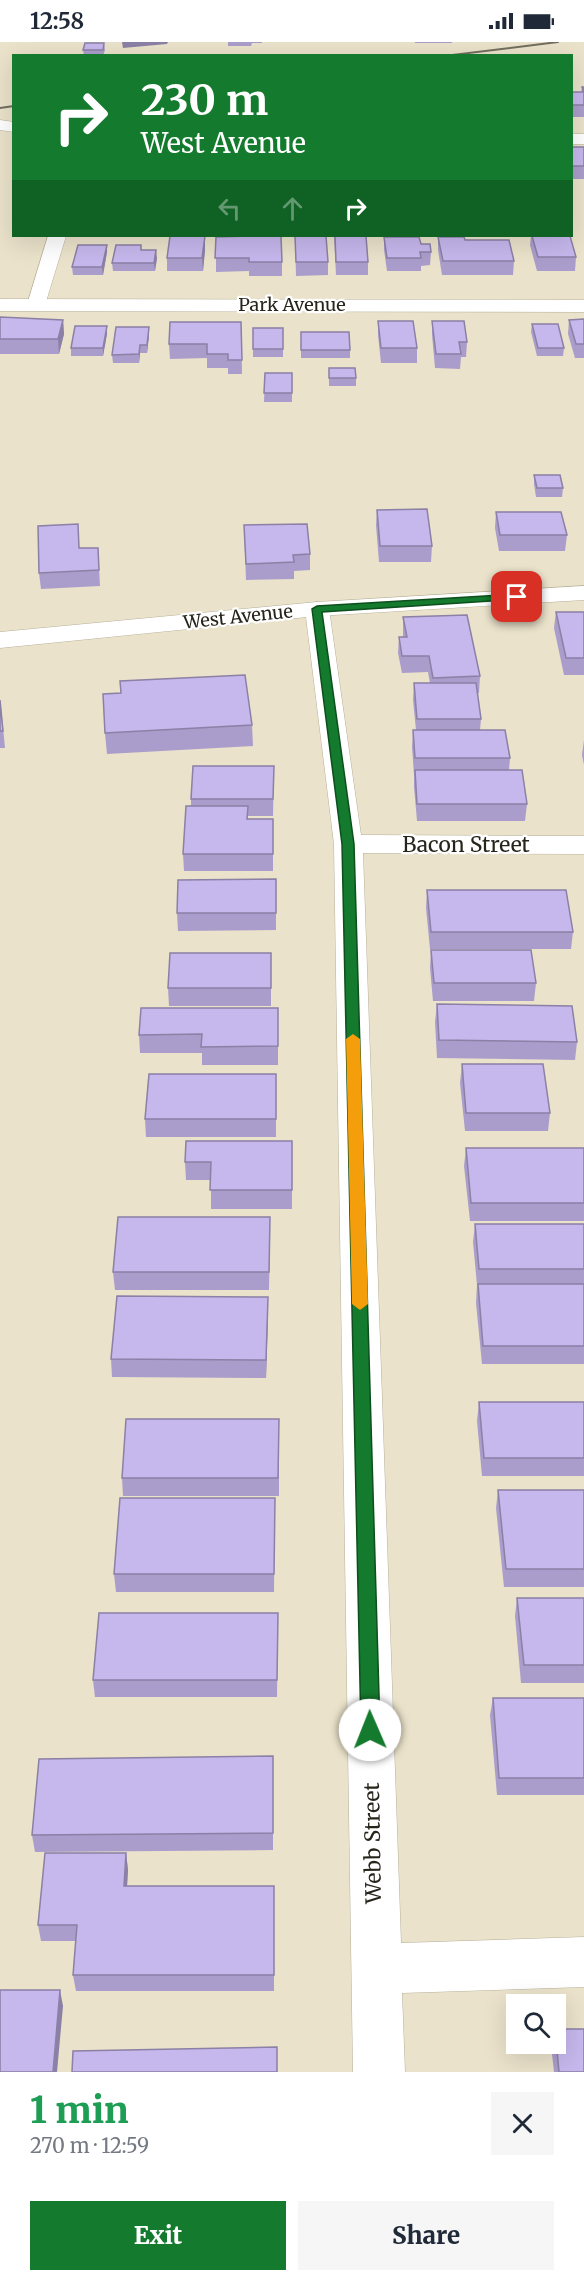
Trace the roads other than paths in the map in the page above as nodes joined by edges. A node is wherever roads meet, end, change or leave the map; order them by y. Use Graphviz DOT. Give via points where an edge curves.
graph roads {
  1 [pos="57,237"];
  2 [pos="0,305"];
  3 [pos="36,305"];
  4 [pos="584,306"];
  5 [pos="584,593"];
  6 [pos="317,609"];
  7 [pos="0,639"];
  8 [pos="348,844"];
  9 [pos="584,845"];
  10 [pos="584,1962"];
  11 [pos="376,1969"];
  12 [pos="379,2072"];
  1 -- 3 [label="main road"];
  2 -- 3 [label="main road, Park Avenue"];
  3 -- 4 [label="main road, Park Avenue"];
  5 -- 6 [label="main road, West Avenue"];
  6 -- 7 [label="main road, West Avenue"];
  6 -- 8 [label="main road, Webb Street"];
  8 -- 9 [label="main road, Bacon Street"];
  8 -- 11 [label="main road, Webb Street"];
  10 -- 11 [label="main road"];
  11 -- 12 [label="main road, Webb Street"];
}
